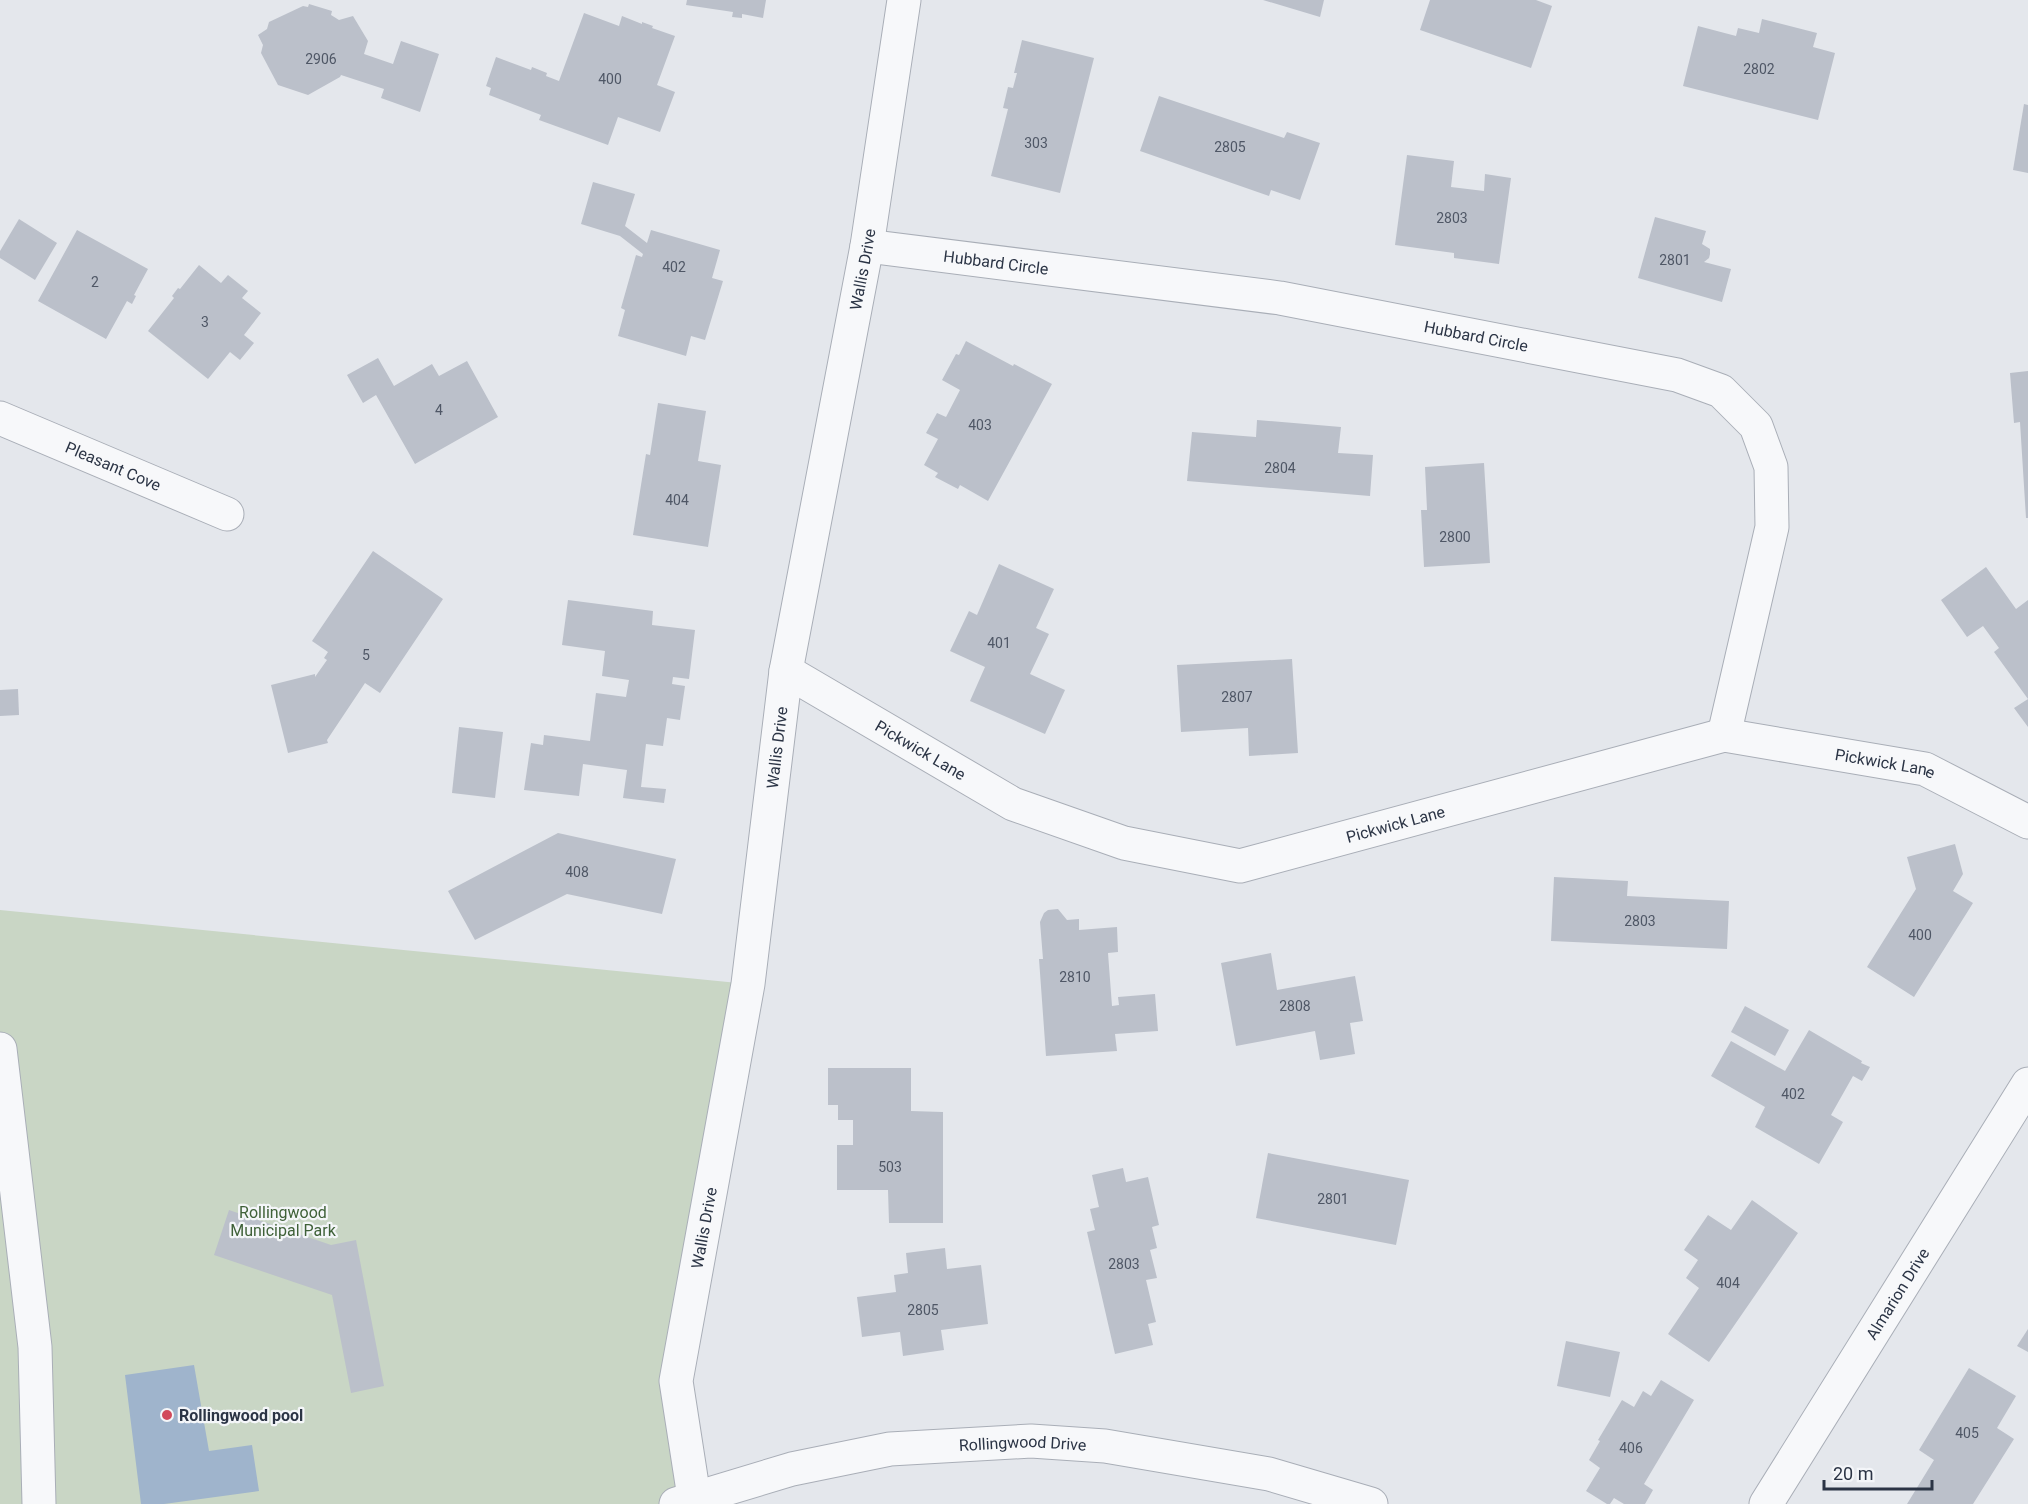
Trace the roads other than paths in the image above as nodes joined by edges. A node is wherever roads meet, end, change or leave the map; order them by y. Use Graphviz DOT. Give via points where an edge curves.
graph roads {
  1 [pos="904,0"];
  2 [pos="867,246"];
  3 [pos="0,418"];
  4 [pos="227,514"];
  5 [pos="786,671"];
  6 [pos="1724,735"];
  7 [pos="2028,822"];
  8 [pos="0,1049"];
  9 [pos="2028,1084"];
  10 [pos="685,1501"];
  11 [pos="39,1504"];
  12 [pos="1371,1504"];
  13 [pos="1766,1504"];
  1 -- 2 [label="street, Wallis Drive"];
  2 -- 5 [label="street, Wallis Drive"];
  2 -- 6 [label="street, Hubbard Circle" via="1280,298 1677,375 1721,391 1756,426 1771,467 1772,527"];
  3 -- 4 [label="street, Pleasant Cove"];
  5 -- 6 [label="street, Pickwick Lane" via="1013,804 1124,843 1240,866"];
  5 -- 10 [label="street, Wallis Drive" via="748,984 676,1381"];
  6 -- 7 [label="street, Pickwick Lane" via="1925,769"];
  8 -- 11 [label="street" via="35,1347"];
  9 -- 13 [label="street, Almarion Drive"];
  10 -- 12 [label="street, Rollingwood Drive" via="792,1469 890,1449 1031,1441 1106,1446 1269,1473"];
}
